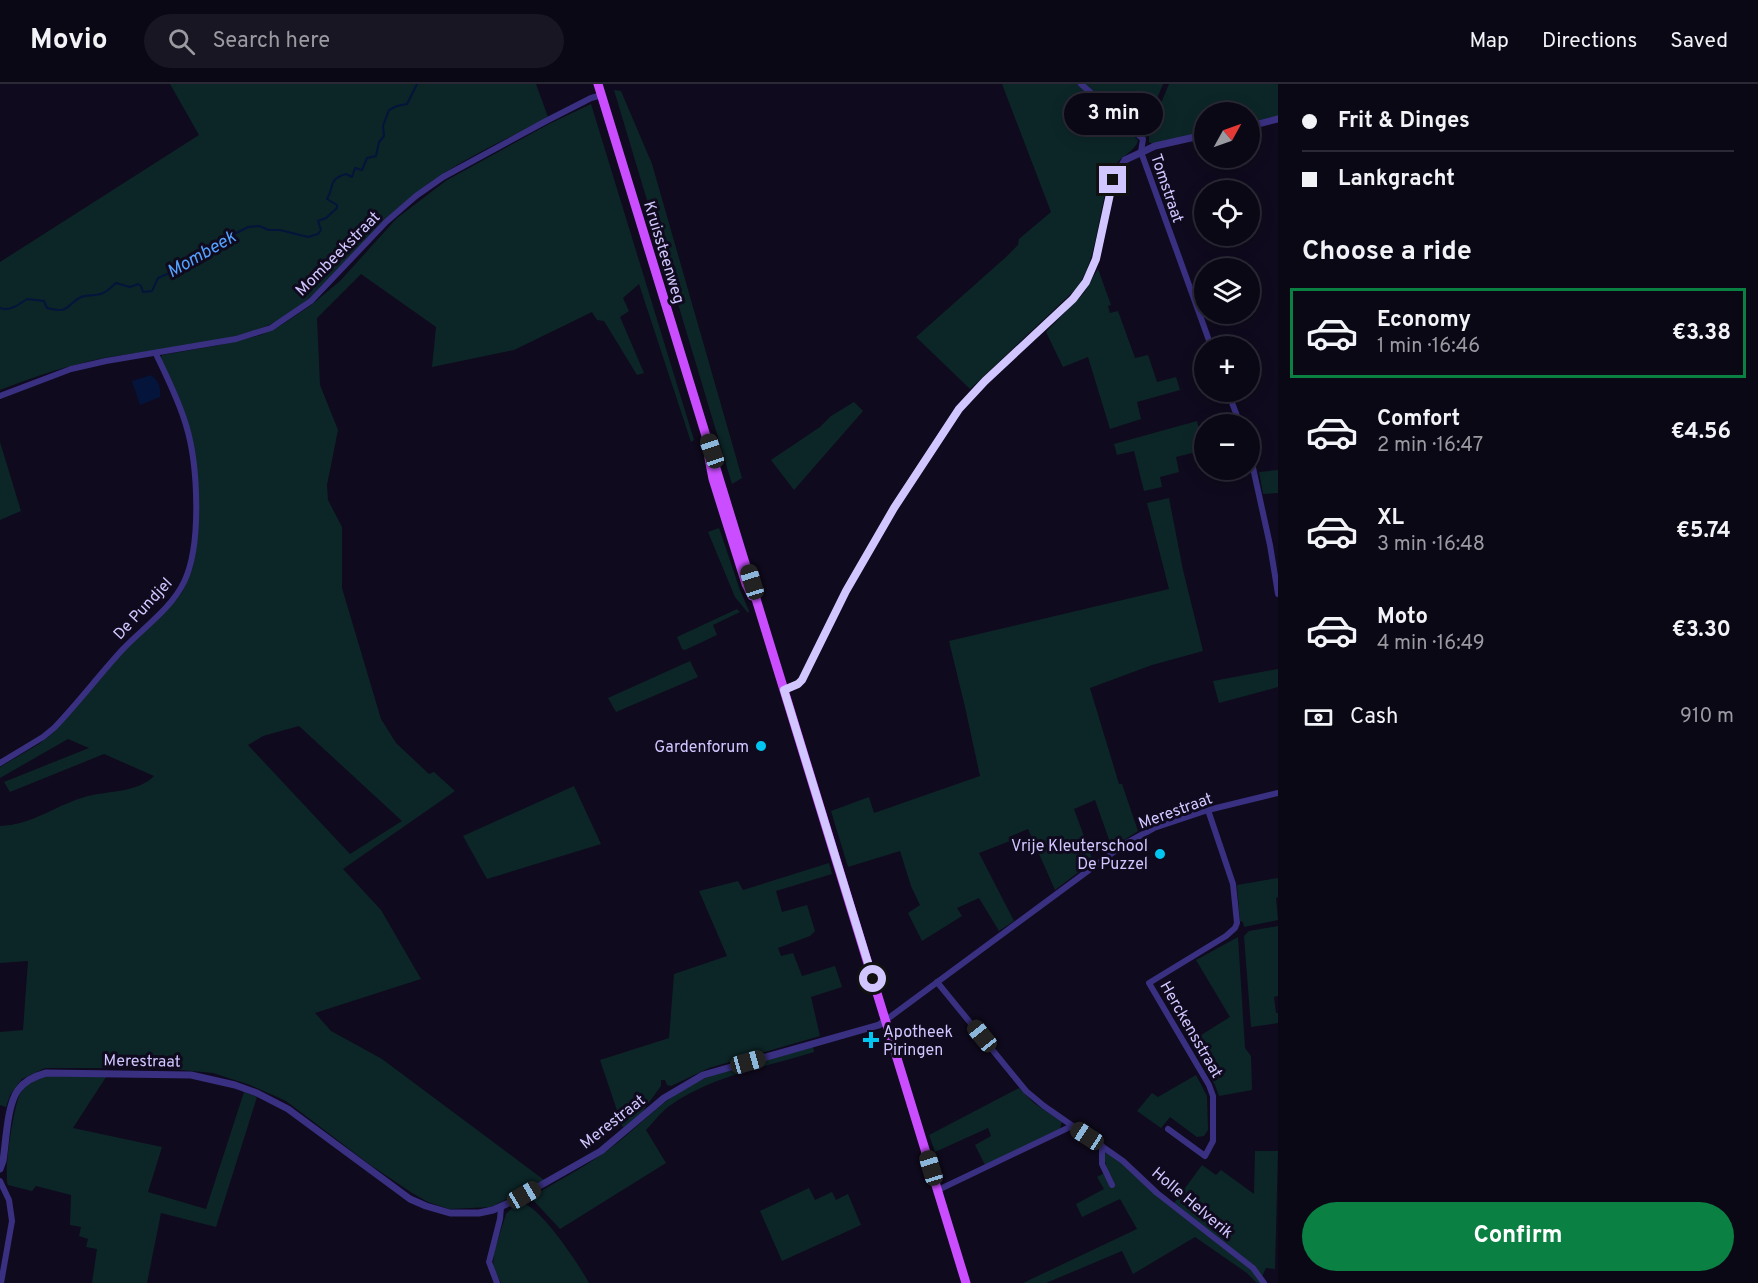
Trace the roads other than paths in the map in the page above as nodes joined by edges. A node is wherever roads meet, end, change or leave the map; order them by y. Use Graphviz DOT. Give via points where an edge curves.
graph roads {
  1 [pos="598,84"];
  2 [pos="1081,84"];
  3 [pos="602,95"];
  4 [pos="1278,119"];
  5 [pos="1260,124"];
  6 [pos="1194,137"];
  7 [pos="1141,152"];
  8 [pos="1207,336"];
  9 [pos="156,354"];
  10 [pos="0,396"];
  11 [pos="1256,480"];
  12 [pos="1278,594"];
  13 [pos="784,690"];
  14 [pos="0,764"];
  15 [pos="1278,793"];
  16 [pos="1208,810"];
  17 [pos="937,982"];
  18 [pos="886,1020"];
  19 [pos="1072,1126"];
  20 [pos="1168,1129"];
  21 [pos="1102,1146"];
  22 [pos="0,1169"];
  23 [pos="0,1180"];
  24 [pos="1112,1185"];
  25 [pos="938,1190"];
  26 [pos="501,1207"];
  27 [pos="1,1283"];
  28 [pos="497,1283"];
  29 [pos="966,1283"];
  30 [pos="1264,1283"];
  1 -- 3 [label="main road, Kruissteenweg"];
  2 -- 7 [label="street, Tomstraat" via="1143,139"];
  3 -- 9 [label="street, Mombeekstraat" via="443,177 416,196 311,301 271,328 236,339"];
  3 -- 13 [label="main road, Kruissteenweg"];
  4 -- 5 [label="street"];
  6 -- 7 [label="street"];
  7 -- 8 [label="street, Tomstraat"];
  7 -- 13 [label="street" via="1125,160 1113,180 1096,259 1086,282 959,409 894,508 846,591 802,680"];
  9 -- 10 [label="street, Mombeekstraat" via="71,369"];
  9 -- 14 [label="street, De Pundjel" via="192,448 196,526 188,574 170,602 54,728"];
  11 -- 12 [label="street"];
  13 -- 18 [label="main road, Kruissteenweg"];
  15 -- 16 [label="street, Merestraat"];
  16 -- 17 [label="street, Merestraat" via="1154,828 1123,845"];
  16 -- 20 [label="street, Herckensstraat" via="1233,884 1237,923 1226,936 1149,983 1211,1090 1213,1142 1205,1156"];
  17 -- 18 [label="street, Merestraat"];
  17 -- 19 [label="street, Holle Helverik" via="1026,1091"];
  18 -- 25 [label="main road, Kruissteenweg"];
  18 -- 26 [label="street, Merestraat" via="703,1075 663,1098 601,1151"];
  19 -- 21 [label="street, Holle Helverik"];
  19 -- 25 [label="street"];
  21 -- 24 [label="street" via="1102,1164"];
  21 -- 30 [label="street, Holle Helverik" via="1253,1268"];
  22 -- 26 [label="street, Merestraat" via="15,1094 35,1076 46,1072 191,1075 235,1085 288,1109 426,1206 450,1213 479,1213"];
  23 -- 27 [label="street" via="9,1200 12,1221"];
  25 -- 29 [label="main road, Kruissteenweg"];
  26 -- 28 [label="street" via="489,1262"];
}
